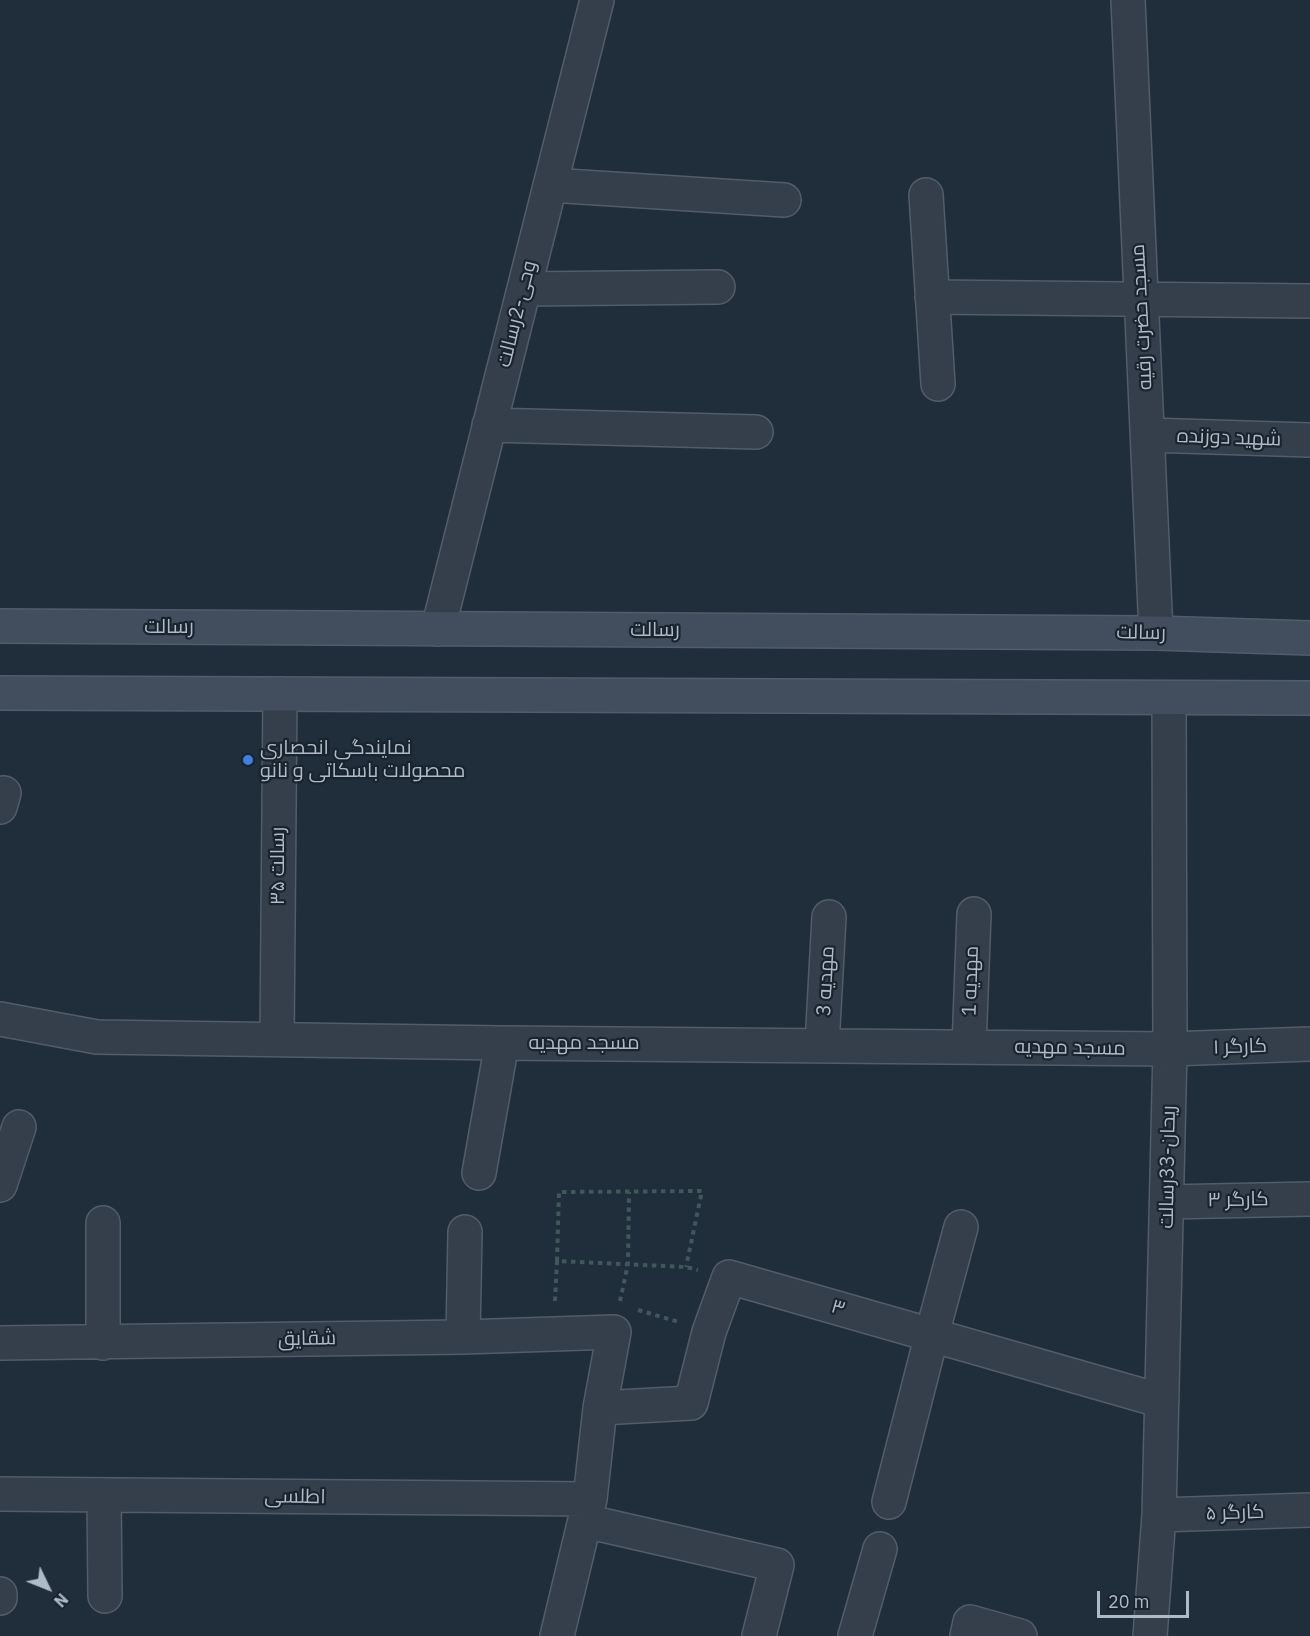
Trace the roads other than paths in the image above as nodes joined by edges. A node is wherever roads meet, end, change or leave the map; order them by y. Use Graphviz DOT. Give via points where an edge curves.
graph roads {
  1 [pos="597,0"];
  2 [pos="1128,0"];
  3 [pos="550,185"];
  4 [pos="926,195"];
  5 [pos="784,200"];
  6 [pos="718,287"];
  7 [pos="524,289"];
  8 [pos="932,297"];
  9 [pos="1142,300"];
  10 [pos="1310,301"];
  11 [pos="938,384"];
  12 [pos="489,425"];
  13 [pos="756,432"];
  14 [pos="1148,435"];
  15 [pos="1310,440"];
  16 [pos="0,626"];
  17 [pos="438,629"];
  18 [pos="1156,633"];
  19 [pos="1310,638"];
  20 [pos="0,693"];
  21 [pos="280,694"];
  22 [pos="1169,698"];
  23 [pos="1310,698"];
  24 [pos="974,914"];
  25 [pos="829,917"];
  26 [pos="0,1019"];
  27 [pos="277,1038"];
  28 [pos="502,1043"];
  29 [pos="1310,1044"];
  30 [pos="822,1045"];
  31 [pos="969,1047"];
  32 [pos="1170,1049"];
  33 [pos="19,1127"];
  34 [pos="479,1173"];
  35 [pos="0,1185"];
  36 [pos="1310,1199"];
  37 [pos="1167,1202"];
  38 [pos="103,1223"];
  39 [pos="961,1227"];
  40 [pos="465,1232"];
  41 [pos="932,1334"];
  42 [pos="463,1337"];
  43 [pos="0,1343"];
  44 [pos="103,1343"];
  45 [pos="1162,1401"];
  46 [pos="600,1408"];
  47 [pos="0,1494"];
  48 [pos="104,1495"];
  49 [pos="889,1502"];
  50 [pos="587,1510"];
  51 [pos="1310,1510"];
  52 [pos="1159,1515"];
  53 [pos="880,1549"];
  54 [pos="105,1596"];
  55 [pos="557,1636"];
  56 [pos="759,1636"];
  57 [pos="855,1636"];
  58 [pos="967,1636"];
  59 [pos="1020,1636"];
  60 [pos="1150,1636"];
  1 -- 3 [label="street, وحی-2رسالت"];
  2 -- 9 [label="street, مسجد حضرت رقیه"];
  3 -- 5 [label="street"];
  3 -- 7 [label="street, وحی-2رسالت"];
  4 -- 8 [label="street"];
  6 -- 7 [label="street"];
  7 -- 12 [label="street, وحی-2رسالت"];
  8 -- 9 [label="street"];
  8 -- 11 [label="street"];
  9 -- 10 [label="street"];
  9 -- 14 [label="street, مسجد حضرت رقیه"];
  12 -- 13 [label="street"];
  12 -- 17 [label="street, وحی-2رسالت"];
  14 -- 15 [label="street, شهید دوزنده"];
  14 -- 18 [label="street, مسجد حضرت رقیه"];
  16 -- 17 [label="main road, رسالت"];
  17 -- 18 [label="main road, رسالت"];
  18 -- 19 [label="main road, رسالت"];
  20 -- 21 [label="main road"];
  21 -- 22 [label="main road"];
  21 -- 27 [label="street, رسالت ۳۵"];
  22 -- 23 [label="main road"];
  22 -- 32 [label="street, ریحان-33رسالت"];
  24 -- 31 [label="street, مهدیه 1"];
  25 -- 30 [label="street, مهدیه 3"];
  26 -- 27 [label="street, مسجد مهدیه" via="97,1036"];
  27 -- 28 [label="street, مسجد مهدیه"];
  28 -- 30 [label="street, مسجد مهدیه"];
  28 -- 34 [label="street"];
  29 -- 32 [label="street, کارگر ۱"];
  30 -- 31 [label="street, مسجد مهدیه"];
  31 -- 32 [label="street, مسجد مهدیه"];
  32 -- 37 [label="street, ریحان-33رسالت"];
  33 -- 35 [label="street"];
  36 -- 37 [label="street, کارگر ۳"];
  37 -- 45 [label="street, ریحان-33رسالت"];
  38 -- 44 [label="street"];
  39 -- 41 [label="street"];
  40 -- 42 [label="street"];
  41 -- 45 [label="street, ۳"];
  41 -- 46 [label="street, ۳" via="729,1277 709,1332 691,1403"];
  41 -- 49 [label="street"];
  42 -- 44 [label="street, شقایق"];
  42 -- 46 [label="street, شقایق" via="553,1335 617,1318"];
  43 -- 44 [label="street, شقایق"];
  45 -- 52 [label="street, ریحان-33رسالت"];
  46 -- 50 [label="street"];
  47 -- 48 [label="street, اطلسی"];
  48 -- 50 [label="street, اطلسی"];
  48 -- 54 [label="street"];
  50 -- 55 [label="street"];
  50 -- 56 [label="street, اطلسی" via="777,1565"];
  51 -- 52 [label="street, کارگر ۵"];
  52 -- 60 [label="street, ریحان-33رسالت"];
  53 -- 57 [label="street"];
  58 -- 59 [label="street" via="970,1622"];
}
